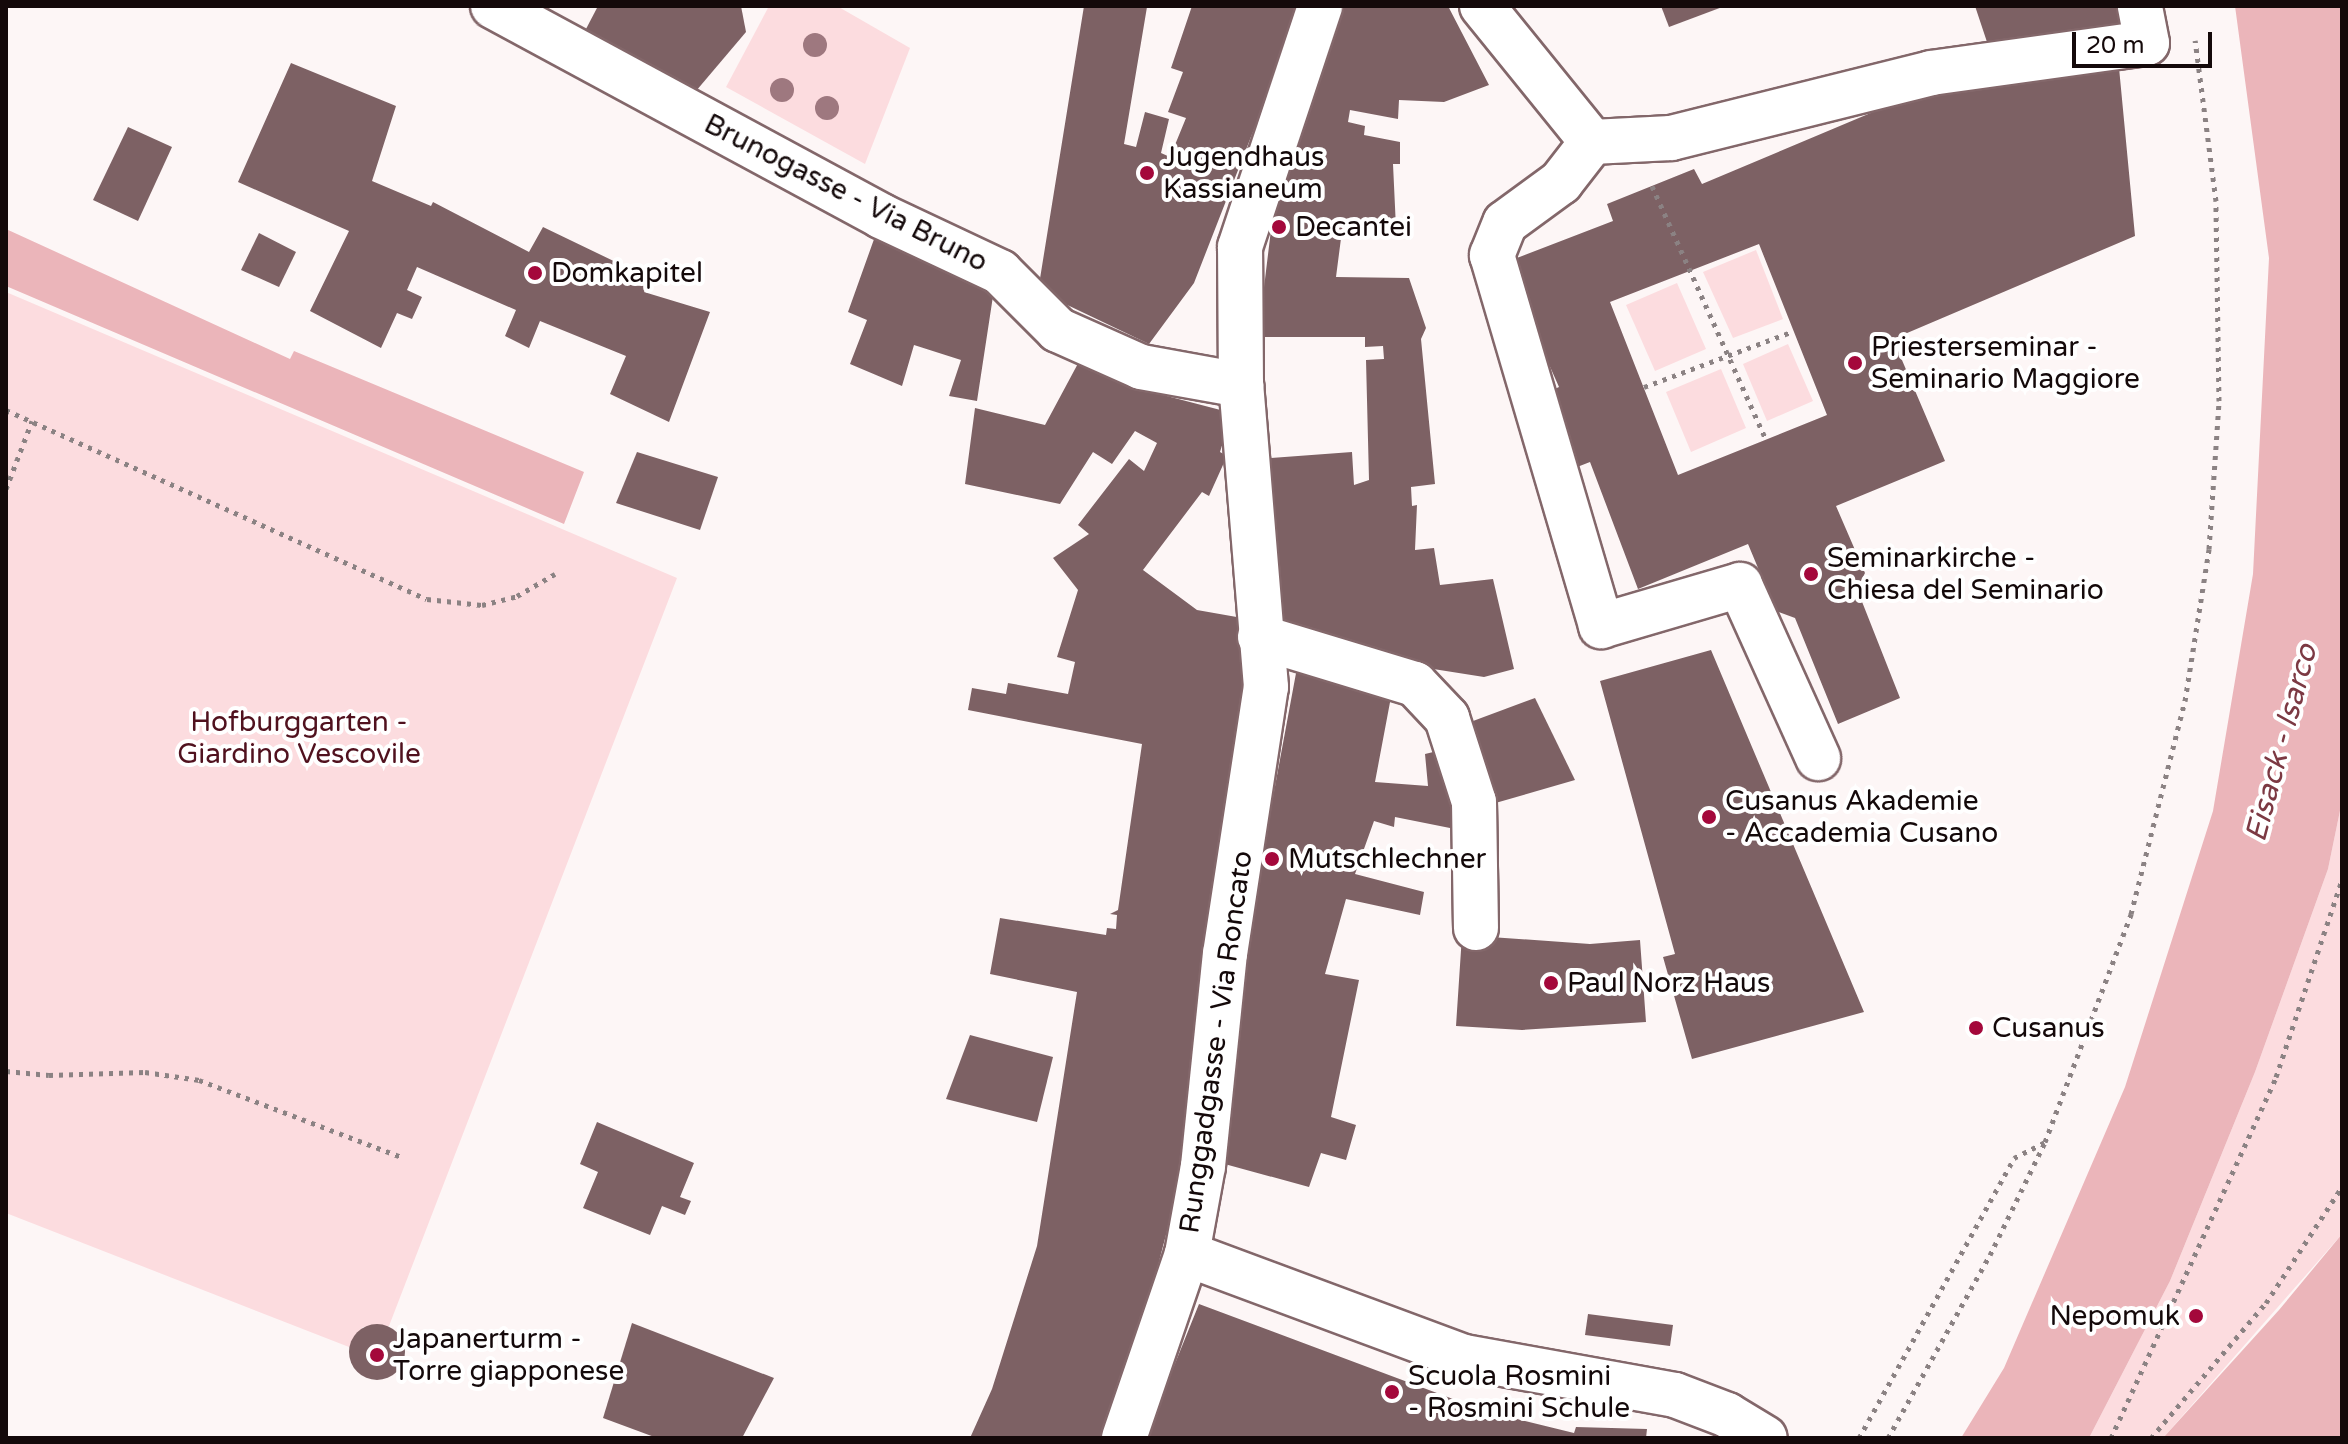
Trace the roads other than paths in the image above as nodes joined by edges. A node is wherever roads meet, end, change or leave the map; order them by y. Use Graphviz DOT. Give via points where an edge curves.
graph roads {
  1 [pos="493,6"];
  2 [pos="1320,6"];
  3 [pos="1482,6"];
  4 [pos="2143,25"];
  5 [pos="1592,142"];
  6 [pos="1241,385"];
  7 [pos="1260,637"];
  8 [pos="1818,758"];
  9 [pos="1476,928"];
  10 [pos="1187,1254"];
  11 [pos="1124,1438"];
  12 [pos="1765,1438"];
  1 -- 6 [label="street, Brunogasse - Via Bruno" via="881,216 1000,272 1058,330 1141,367"];
  2 -- 6 [label="street, Runggadgasse - Via Roncato" via="1240,247"];
  3 -- 5 [label="street"];
  4 -- 5 [label="street" via="1671,138"];
  5 -- 8 [label="street" via="1561,182 1505,223 1492,255 1601,626 1740,585"];
  6 -- 7 [label="street, Runggadgasse - Via Roncato"];
  7 -- 9 [label="street" via="1415,684 1447,718 1474,802"];
  7 -- 10 [label="street, Runggadgasse - Via Roncato" via="1266,687"];
  10 -- 11 [label="street, Runggadgasse - Via Roncato"];
  10 -- 12 [label="street" via="1464,1357 1675,1395 1727,1415"];
}
